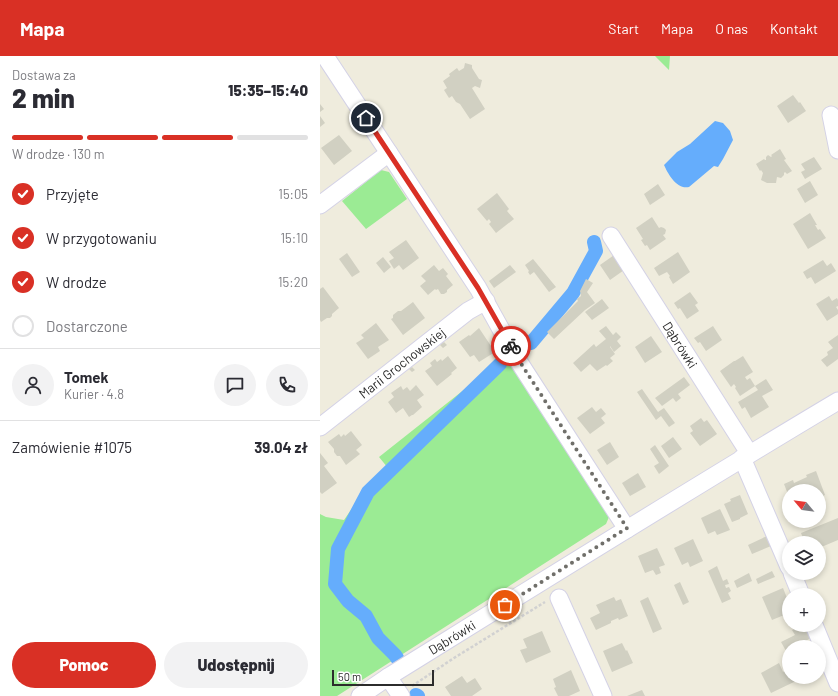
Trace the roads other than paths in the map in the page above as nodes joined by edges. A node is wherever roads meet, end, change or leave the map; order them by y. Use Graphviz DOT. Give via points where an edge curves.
graph roads {
  1 [pos="325,56"];
  2 [pos="831,115"];
  3 [pos="838,150"];
  4 [pos="389,153"];
  5 [pos="320,205"];
  6 [pos="611,236"];
  7 [pos="486,301"];
  8 [pos="838,401"];
  9 [pos="320,427"];
  10 [pos="746,456"];
  11 [pos="627,528"];
  12 [pos="782,549"];
  13 [pos="559,598"];
  14 [pos="817,632"];
  15 [pos="388,677"];
  16 [pos="838,683"];
  17 [pos="405,692"];
  18 [pos="360,696"];
  19 [pos="603,696"];
  1 -- 4 [label="street"];
  2 -- 3 [label="street"];
  4 -- 5 [label="street"];
  4 -- 7 [label="street"];
  6 -- 10 [label="street, Dąbrówki"];
  7 -- 9 [label="street, Marii Grochowskiej" via="468,311"];
  7 -- 11 [label="street" via="520,362"];
  8 -- 10 [label="street, Dąbrówki"];
  10 -- 11 [label="street, Dąbrówki"];
  10 -- 12 [label="street"];
  11 -- 15 [label="street, Dąbrówki"];
  13 -- 19 [label="street"];
  14 -- 16 [label="street"];
  15 -- 17 [label="street"];
  15 -- 18 [label="street, Dąbrówki"];
}
